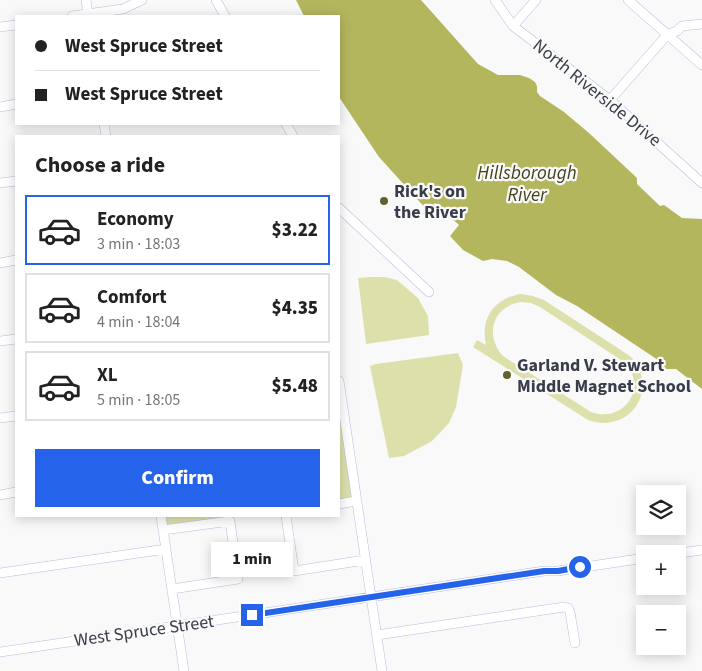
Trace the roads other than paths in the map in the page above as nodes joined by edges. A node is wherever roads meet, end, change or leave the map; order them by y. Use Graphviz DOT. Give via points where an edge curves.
graph roads {
  1 [pos="86,0"];
  2 [pos="142,0"];
  3 [pos="216,0"];
  4 [pos="495,0"];
  5 [pos="536,0"];
  6 [pos="628,0"];
  7 [pos="88,15"];
  8 [pos="224,15"];
  9 [pos="15,24"];
  10 [pos="702,24"];
  11 [pos="513,26"];
  12 [pos="0,27"];
  13 [pos="667,35"];
  14 [pos="702,65"];
  15 [pos="610,100"];
  16 [pos="15,104"];
  17 [pos="0,107"];
  18 [pos="15,181"];
  19 [pos="702,183"];
  20 [pos="0,184"];
  21 [pos="340,209"];
  22 [pos="15,260"];
  23 [pos="0,263"];
  24 [pos="429,292"];
  25 [pos="15,339"];
  26 [pos="0,341"];
  27 [pos="340,388"];
  28 [pos="15,416"];
  29 [pos="0,418"];
  30 [pos="15,492"];
  31 [pos="0,495"];
  32 [pos="356,501"];
  33 [pos="340,504"];
  34 [pos="161,517"];
  35 [pos="286,517"];
  36 [pos="163,530"];
  37 [pos="166,548"];
  38 [pos="702,550"];
  39 [pos="686,552"];
  40 [pos="636,559"];
  41 [pos="365,560"];
  42 [pos="0,573"];
  43 [pos="172,589"];
  44 [pos="371,596"];
  45 [pos="177,626"];
  46 [pos="376,635"];
  47 [pos="576,643"];
  48 [pos="0,652"];
  49 [pos="184,671"];
  50 [pos="382,671"];
  1 -- 7 [label="street"];
  2 -- 7 [label="street" via="124,9"];
  3 -- 8 [label="street"];
  4 -- 11 [label="street, North Riverside Drive"];
  5 -- 11 [label="street"];
  6 -- 13 [label="street"];
  9 -- 12 [label="street"];
  10 -- 13 [label="street" via="682,26"];
  11 -- 15 [label="street, North Riverside Drive"];
  13 -- 14 [label="street"];
  13 -- 15 [label="street"];
  15 -- 19 [label="street, North Riverside Drive"];
  16 -- 17 [label="street"];
  18 -- 20 [label="street"];
  21 -- 24 [label="street"];
  22 -- 23 [label="street"];
  25 -- 26 [label="street"];
  27 -- 32 [label="street"];
  28 -- 29 [label="street"];
  30 -- 31 [label="street"];
  32 -- 33 [label="street"];
  32 -- 41 [label="street"];
  34 -- 36 [label="street"];
  35 -- 41 [label="street" via="294,571"];
  36 -- 37 [label="street"];
  36 -- 43 [label="street" via="230,521 238,579"];
  37 -- 42 [label="street"];
  37 -- 43 [label="street"];
  38 -- 39 [label="street"];
  40 -- 44 [label="street, West Spruce Street"];
  41 -- 44 [label="street"];
  43 -- 45 [label="street"];
  44 -- 45 [label="street, West Spruce Street"];
  44 -- 46 [label="street"];
  45 -- 48 [label="street, West Spruce Street"];
  45 -- 49 [label="street"];
  46 -- 47 [label="street" via="564,607 570,612"];
  46 -- 50 [label="street"];
}
